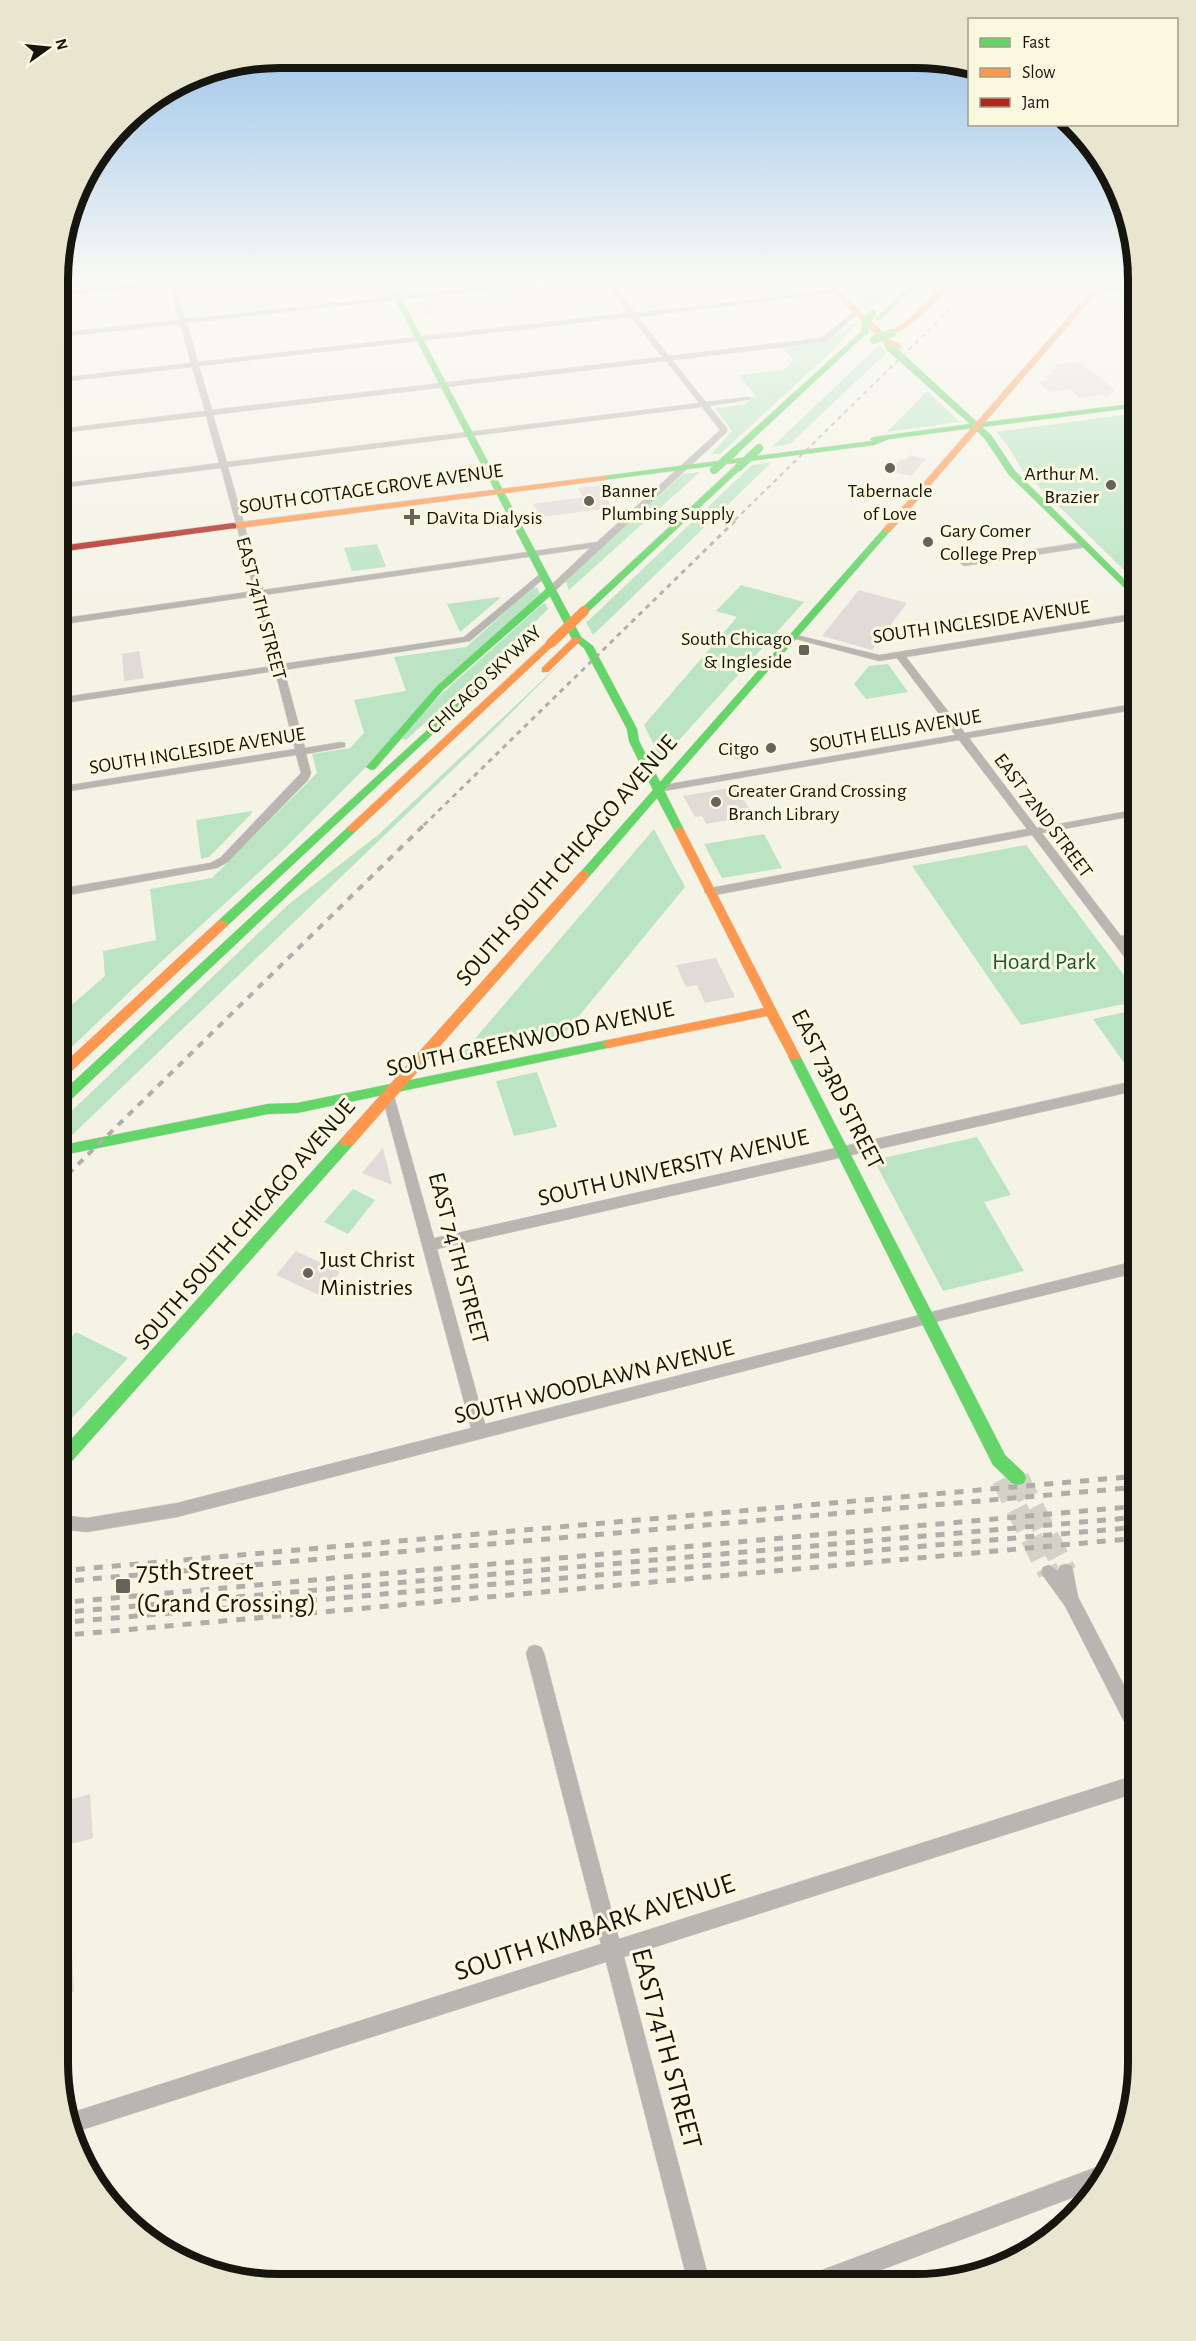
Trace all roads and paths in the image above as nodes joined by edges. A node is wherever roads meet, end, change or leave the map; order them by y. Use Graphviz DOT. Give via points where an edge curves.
graph roads {
  1 [pos="202,390"];
  2 [pos="400,390"];
  3 [pos="447,390"];
  4 [pos="693,390"];
  5 [pos="807,390"];
  6 [pos="818,390"];
  7 [pos="939,390"];
  8 [pos="1008,390"];
  9 [pos="748,399"];
  10 [pos="704,405"];
  11 [pos="1128,406"];
  12 [pos="209,413"];
  13 [pos="977,426"];
  14 [pos="68,430"];
  15 [pos="471,434"];
  16 [pos="224,465"];
  17 [pos="688,465"];
  18 [pos="710,474"];
  19 [pos="68,485"];
  20 [pos="501,490"];
  21 [pos="241,525"];
  22 [pos="598,544"];
  23 [pos="1084,545"];
  24 [pos="68,548"];
  25 [pos="534,554"];
  26 [pos="964,562"];
  27 [pos="544,574"];
  28 [pos="1128,588"];
  29 [pos="552,589"];
  30 [pos="258,593"];
  31 [pos="576,597"];
  32 [pos="1128,618"];
  33 [pos="552,619"];
  34 [pos="68,621"];
  35 [pos="795,636"];
  36 [pos="577,639"];
  37 [pos="899,654"];
  38 [pos="501,666"];
  39 [pos="278,667"];
  40 [pos="536,678"];
  41 [pos="68,698"];
  42 [pos="1128,708"];
  43 [pos="962,737"];
  44 [pos="341,745"];
  45 [pos="300,751"];
  46 [pos="68,788"];
  47 [pos="658,789"];
  48 [pos="1128,814"];
  49 [pos="322,831"];
  50 [pos="1034,832"];
  51 [pos="349,851"];
  52 [pos="302,877"];
  53 [pos="68,891"];
  54 [pos="710,892"];
  55 [pos="1128,939"];
  56 [pos="1118,941"];
  57 [pos="1128,954"];
  58 [pos="771,1011"];
  59 [pos="68,1067"];
  60 [pos="1128,1087"];
  61 [pos="391,1092"];
  62 [pos="68,1095"];
  63 [pos="297,1108"];
  64 [pos="68,1149"];
  65 [pos="842,1152"];
  66 [pos="68,1160"];
  67 [pos="429,1245"];
  68 [pos="1128,1272"];
  69 [pos="927,1318"];
  70 [pos="480,1433"];
  71 [pos="68,1454"];
  72 [pos="999,1460"];
  73 [pos="1018,1478"];
  74 [pos="1002,1479"];
  75 [pos="68,1523"];
  76 [pos="1058,1573"];
  77 [pos="535,1653"];
  78 [pos="1128,1711"];
  79 [pos="1128,1786"];
  80 [pos="613,1950"];
  81 [pos="76,2121"];
  82 [pos="1093,2180"];
  83 [pos="697,2274"];
  84 [pos="841,2274"];
  1 -- 12 [label="street, EAST 74TH STREET"];
  2 -- 12 [label="street"];
  3 -- 15 [label="main road, EAST 73RD STREET"];
  4 -- 10 [label="street"];
  5 -- 18 [label="main road, CHICAGO SKYWAY, bridge"];
  6 -- 52 [label="main road, CHICAGO SKYWAY, bridge"];
  7 -- 13 [label="main road"];
  8 -- 13 [label="main road, SOUTH SOUTH CHICAGO AVENUE"];
  9 -- 10 [label="street"];
  10 -- 15 [label="street"];
  10 -- 17 [label="street" via="724,430"];
  11 -- 13 [label="main road, SOUTH COTTAGE GROVE AVENUE"];
  12 -- 14 [label="street"];
  12 -- 16 [label="street, EAST 74TH STREET"];
  13 -- 17 [label="main road, SOUTH COTTAGE GROVE AVENUE"];
  13 -- 23 [label="main road" via="995,445 1012,473"];
  13 -- 35 [label="main road, SOUTH SOUTH CHICAGO AVENUE"];
  15 -- 16 [label="street"];
  15 -- 20 [label="main road, EAST 73RD STREET"];
  16 -- 19 [label="street"];
  16 -- 21 [label="street, EAST 74TH STREET"];
  17 -- 20 [label="main road, SOUTH COTTAGE GROVE AVENUE"];
  17 -- 22 [label="street"];
  20 -- 21 [label="main road, SOUTH COTTAGE GROVE AVENUE"];
  20 -- 25 [label="main road, EAST 73RD STREET"];
  21 -- 24 [label="main road, SOUTH COTTAGE GROVE AVENUE"];
  21 -- 30 [label="street, EAST 74TH STREET"];
  22 -- 25 [label="street"];
  22 -- 29 [label="street"];
  23 -- 26 [label="street"];
  23 -- 28 [label="main road"];
  25 -- 27 [label="main road, EAST 73RD STREET"];
  25 -- 30 [label="street"];
  27 -- 29 [label="main road, EAST 73RD STREET"];
  27 -- 39 [label="street" via="467,639"];
  29 -- 36 [label="main road, EAST 73RD STREET"];
  29 -- 49 [label="main road" via="421,707 338,802"];
  30 -- 34 [label="street"];
  30 -- 39 [label="street, EAST 74TH STREET"];
  31 -- 33 [label="main road, CHICAGO SKYWAY"];
  32 -- 37 [label="street, SOUTH INGLESIDE AVENUE"];
  35 -- 37 [label="street, SOUTH INGLESIDE AVENUE" via="871,657"];
  35 -- 47 [label="main road, SOUTH SOUTH CHICAGO AVENUE"];
  36 -- 40 [label="main road"];
  36 -- 47 [label="main road, EAST 73RD STREET" via="588,646 632,729"];
  37 -- 43 [label="street, EAST 72ND STREET"];
  38 -- 49 [label="main road, CHICAGO SKYWAY"];
  39 -- 41 [label="street"];
  39 -- 45 [label="street, EAST 74TH STREET"];
  42 -- 43 [label="street, SOUTH ELLIS AVENUE"];
  43 -- 47 [label="street, SOUTH ELLIS AVENUE"];
  43 -- 50 [label="street, EAST 72ND STREET"];
  44 -- 45 [label="street, SOUTH INGLESIDE AVENUE"];
  45 -- 46 [label="street, SOUTH INGLESIDE AVENUE"];
  45 -- 53 [label="street, EAST 74TH STREET" via="304,778 213,867"];
  47 -- 54 [label="main road, EAST 73RD STREET"];
  47 -- 61 [label="main road, SOUTH SOUTH CHICAGO AVENUE"];
  48 -- 50 [label="street"];
  49 -- 59 [label="main road, CHICAGO SKYWAY"];
  50 -- 54 [label="street"];
  50 -- 56 [label="street, EAST 72ND STREET"];
  51 -- 52 [label="main road"];
  52 -- 62 [label="main road, CHICAGO SKYWAY"];
  54 -- 58 [label="main road, EAST 73RD STREET"];
  55 -- 56 [label="street"];
  56 -- 57 [label="street, EAST 72ND STREET"];
  58 -- 61 [label="main road, SOUTH GREENWOOD AVENUE"];
  58 -- 65 [label="main road, EAST 73RD STREET"];
  60 -- 65 [label="street, SOUTH UNIVERSITY AVENUE"];
  61 -- 63 [label="main road, SOUTH GREENWOOD AVENUE"];
  61 -- 67 [label="street, EAST 74TH STREET"];
  61 -- 71 [label="main road, SOUTH SOUTH CHICAGO AVENUE"];
  63 -- 64 [label="main road, SOUTH GREENWOOD AVENUE" via="268,1108"];
  63 -- 66 [label="main road, SOUTH GREENWOOD AVENUE" via="270,1119"];
  65 -- 67 [label="street, SOUTH UNIVERSITY AVENUE"];
  65 -- 69 [label="main road, EAST 73RD STREET"];
  67 -- 70 [label="street, EAST 74TH STREET"];
  68 -- 69 [label="street, SOUTH WOODLAWN AVENUE"];
  69 -- 70 [label="street, SOUTH WOODLAWN AVENUE"];
  69 -- 72 [label="main road, EAST 73RD STREET"];
  70 -- 75 [label="street, SOUTH WOODLAWN AVENUE" via="177,1510 87,1525"];
  72 -- 73 [label="main road, EAST 73RD STREET"];
  72 -- 74 [label="main road, EAST 73RD STREET"];
  76 -- 78 [label="street"];
  77 -- 80 [label="street, EAST 74TH STREET"];
  79 -- 80 [label="street, SOUTH KIMBARK AVENUE"];
  80 -- 81 [label="street, SOUTH KIMBARK AVENUE"];
  80 -- 83 [label="street, EAST 74TH STREET"];
  82 -- 84 [label="street"];
}
